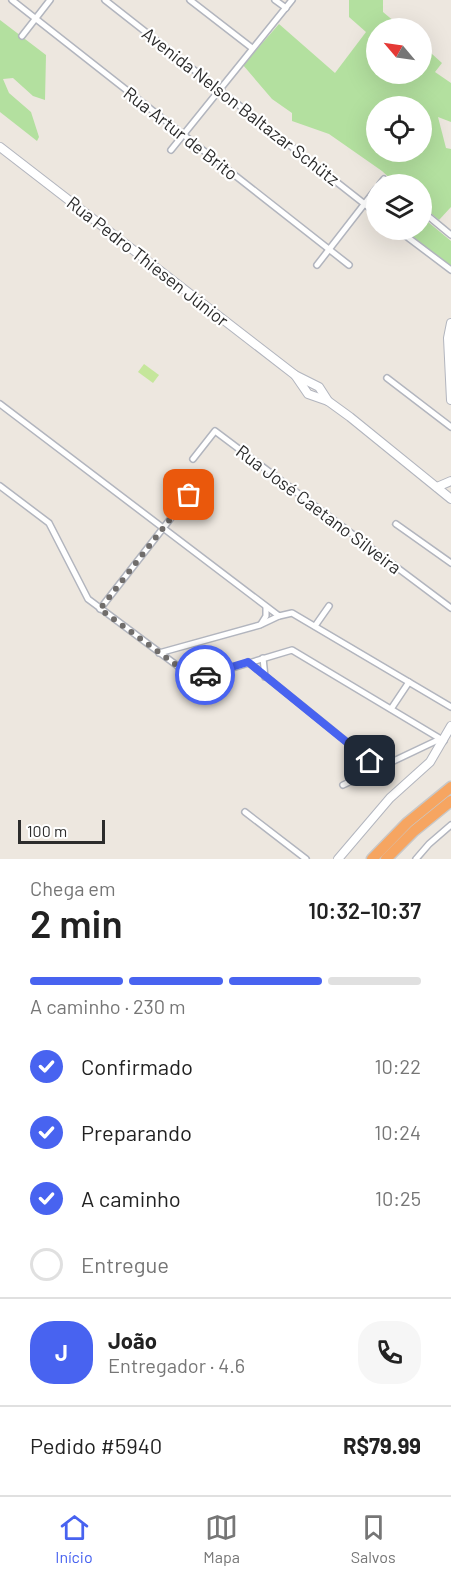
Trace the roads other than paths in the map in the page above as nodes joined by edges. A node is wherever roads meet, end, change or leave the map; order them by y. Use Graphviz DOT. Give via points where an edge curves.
graph roads {
  1 [pos="12,0"];
  2 [pos="50,0"];
  3 [pos="105,0"];
  4 [pos="190,0"];
  5 [pos="275,0"];
  6 [pos="292,0"];
  7 [pos="286,8"];
  8 [pos="35,19"];
  9 [pos="22,36"];
  10 [pos="252,48"];
  11 [pos="219,90"];
  12 [pos="183,135"];
  13 [pos="0,147"];
  14 [pos="171,150"];
  15 [pos="365,204"];
  16 [pos="432,219"];
  17 [pos="451,235"];
  18 [pos="411,240"];
  19 [pos="329,249"];
  20 [pos="317,265"];
  21 [pos="349,265"];
  22 [pos="451,270"];
  23 [pos="451,322"];
  24 [pos="295,375"];
  25 [pos="450,375"];
  26 [pos="387,378"];
  27 [pos="310,381"];
  28 [pos="304,388"];
  29 [pos="320,395"];
  30 [pos="451,400"];
  31 [pos="0,404"];
  32 [pos="451,427"];
  33 [pos="193,459"];
  34 [pos="451,481"];
  35 [pos="0,486"];
  36 [pos="437,487"];
  37 [pos="189,495"];
  38 [pos="451,499"];
  39 [pos="396,524"];
  40 [pos="163,528"];
  41 [pos="451,563"];
  42 [pos="329,606"];
  43 [pos="266,607"];
  44 [pos="451,608"];
  45 [pos="100,609"];
  46 [pos="276,614"];
  47 [pos="262,623"];
  48 [pos="315,626"];
  49 [pos="159,653"];
  50 [pos="263,658"];
  51 [pos="248,662"];
  52 [pos="266,678"];
  53 [pos="409,682"];
  54 [pos="451,707"];
  55 [pos="391,709"];
  56 [pos="451,726"];
  57 [pos="442,740"];
  58 [pos="378,767"];
  59 [pos="344,785"];
  60 [pos="451,787"];
  61 [pos="451,801"];
  62 [pos="245,812"];
  63 [pos="451,825"];
  64 [pos="306,859"];
  65 [pos="338,859"];
  66 [pos="372,859"];
  67 [pos="386,859"];
  68 [pos="416,859"];
  1 -- 8 [label="street, Rua Artur de Brito"];
  2 -- 8 [label="street"];
  3 -- 11 [label="street, Avenida Nelson Baltazar Schütz"];
  4 -- 10 [label="street"];
  5 -- 7 [label="street"];
  6 -- 7 [label="street"];
  7 -- 10 [label="street"];
  8 -- 9 [label="street"];
  8 -- 12 [label="street, Rua Artur de Brito"];
  10 -- 11 [label="street"];
  11 -- 12 [label="street"];
  11 -- 15 [label="street, Avenida Nelson Baltazar Schütz"];
  12 -- 14 [label="street"];
  12 -- 19 [label="street, Rua Artur de Brito"];
  13 -- 24 [label="main road, Rua Pedro Thiesen Júnior"];
  15 -- 19 [label="street"];
  16 -- 17 [label="street"];
  18 -- 22 [label="street"];
  19 -- 20 [label="street"];
  19 -- 21 [label="street, Rua Artur de Brito"];
  23 -- 25 [label="main road"];
  24 -- 27 [label="main road, Rua Pedro Thiesen Júnior"];
  24 -- 28 [label="main road, Rua Pedro Thiesen Júnior"];
  25 -- 30 [label="main road"];
  26 -- 32 [label="street"];
  27 -- 28 [label="main road"];
  27 -- 29 [label="main road, Rua Pedro Thiesen Júnior"];
  28 -- 29 [label="main road, Rua Pedro Thiesen Júnior"];
  29 -- 36 [label="main road, Rua Pedro Thiesen Júnior"];
  31 -- 40 [label="street"];
  33 -- 44 [label="street, Rua José Caetano Silveira" via="215,431"];
  34 -- 36 [label="main road"];
  35 -- 45 [label="street" via="49,523 87,599"];
  36 -- 38 [label="main road, Rua Pedro Thiesen Júnior"];
  37 -- 40 [label="street"];
  39 -- 41 [label="street"];
  40 -- 43 [label="street"];
  40 -- 45 [label="street"];
  42 -- 48 [label="street"];
  43 -- 46 [label="street"];
  43 -- 47 [label="street"];
  45 -- 49 [label="street"];
  46 -- 47 [label="street"];
  46 -- 48 [label="street" via="290,612"];
  47 -- 49 [label="street"];
  48 -- 53 [label="street"];
  49 -- 51 [label="street" via="196,675 209,675"];
  50 -- 51 [label="street"];
  50 -- 52 [label="street"];
  50 -- 55 [label="street" via="293,650"];
  51 -- 52 [label="street"];
  52 -- 58 [label="street"];
  53 -- 54 [label="street"];
  53 -- 55 [label="street"];
  55 -- 57 [label="street"];
  56 -- 57 [label="main road"];
  57 -- 58 [label="street"];
  57 -- 65 [label="main road" via="430,762 390,798"];
  58 -- 59 [label="street"];
  60 -- 66 [label="highway" via="413,817"];
  61 -- 67 [label="highway"];
  62 -- 64 [label="street"];
  63 -- 68 [label="street"];
}
